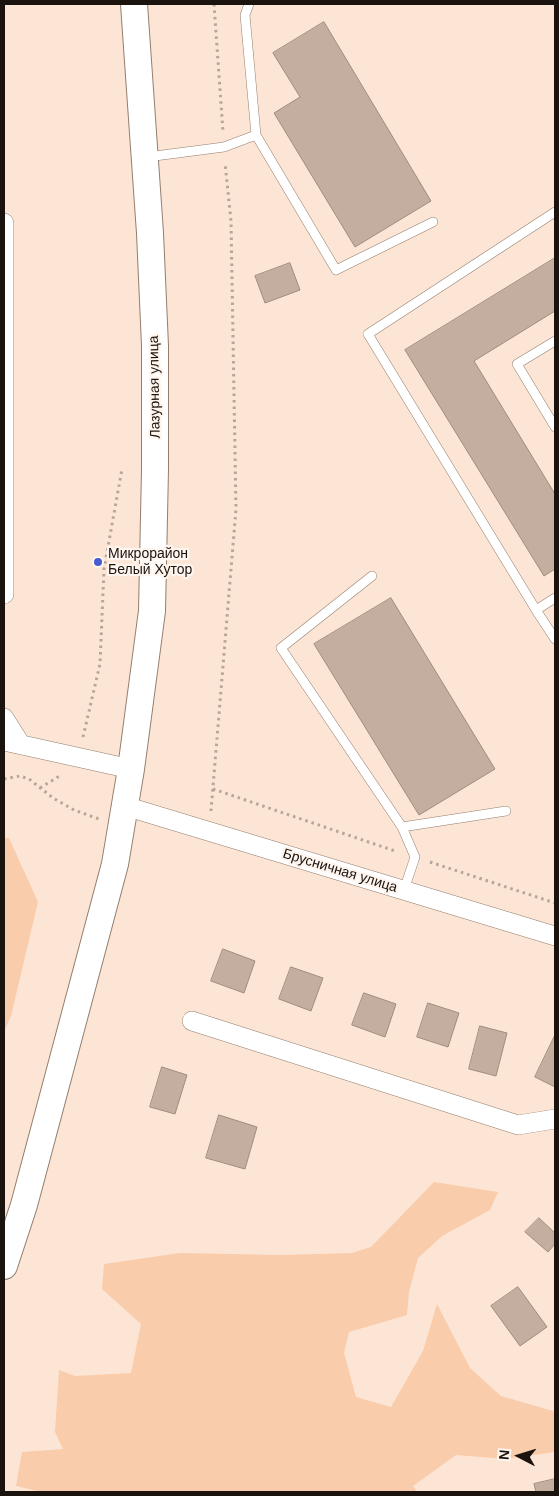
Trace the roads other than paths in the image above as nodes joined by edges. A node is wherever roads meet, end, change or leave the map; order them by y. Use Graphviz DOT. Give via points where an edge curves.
graph roads {
  1 [pos="134,4"];
  2 [pos="249,4"];
  3 [pos="256,136"];
  4 [pos="144,157"];
  5 [pos="555,212"];
  6 [pos="433,222"];
  7 [pos="4,223"];
  8 [pos="555,341"];
  9 [pos="555,427"];
  10 [pos="372,576"];
  11 [pos="4,593"];
  12 [pos="555,598"];
  13 [pos="536,610"];
  14 [pos="555,639"];
  15 [pos="4,718"];
  16 [pos="21,745"];
  17 [pos="131,769"];
  18 [pos="506,811"];
  19 [pos="123,816"];
  20 [pos="402,828"];
  21 [pos="404,890"];
  22 [pos="555,936"];
  23 [pos="192,1021"];
  24 [pos="555,1119"];
  25 [pos="4,1266"];
  1 -- 4 [label="street, Лазурная улица"];
  2 -- 3 [label="lane" via="244,15"];
  3 -- 4 [label="lane" via="224,147"];
  3 -- 6 [label="lane" via="336,270"];
  4 -- 17 [label="street, Лазурная улица" via="155,346 156,469 152,611"];
  5 -- 13 [label="lane" via="368,334"];
  7 -- 11 [label="street"];
  8 -- 9 [label="lane" via="518,364"];
  10 -- 20 [label="lane" via="281,648"];
  12 -- 13 [label="lane"];
  13 -- 14 [label="lane"];
  15 -- 16 [label="street"];
  16 -- 17 [label="street"];
  17 -- 19 [label="street, Лазурная улица"];
  18 -- 20 [label="lane"];
  19 -- 21 [label="street, Брусничная улица" via="209,831"];
  19 -- 25 [label="street, Лазурная улица" via="115,864 29,1186"];
  20 -- 21 [label="lane" via="414,858"];
  21 -- 22 [label="street, Брусничная улица"];
  23 -- 24 [label="street" via="518,1125"];
}
